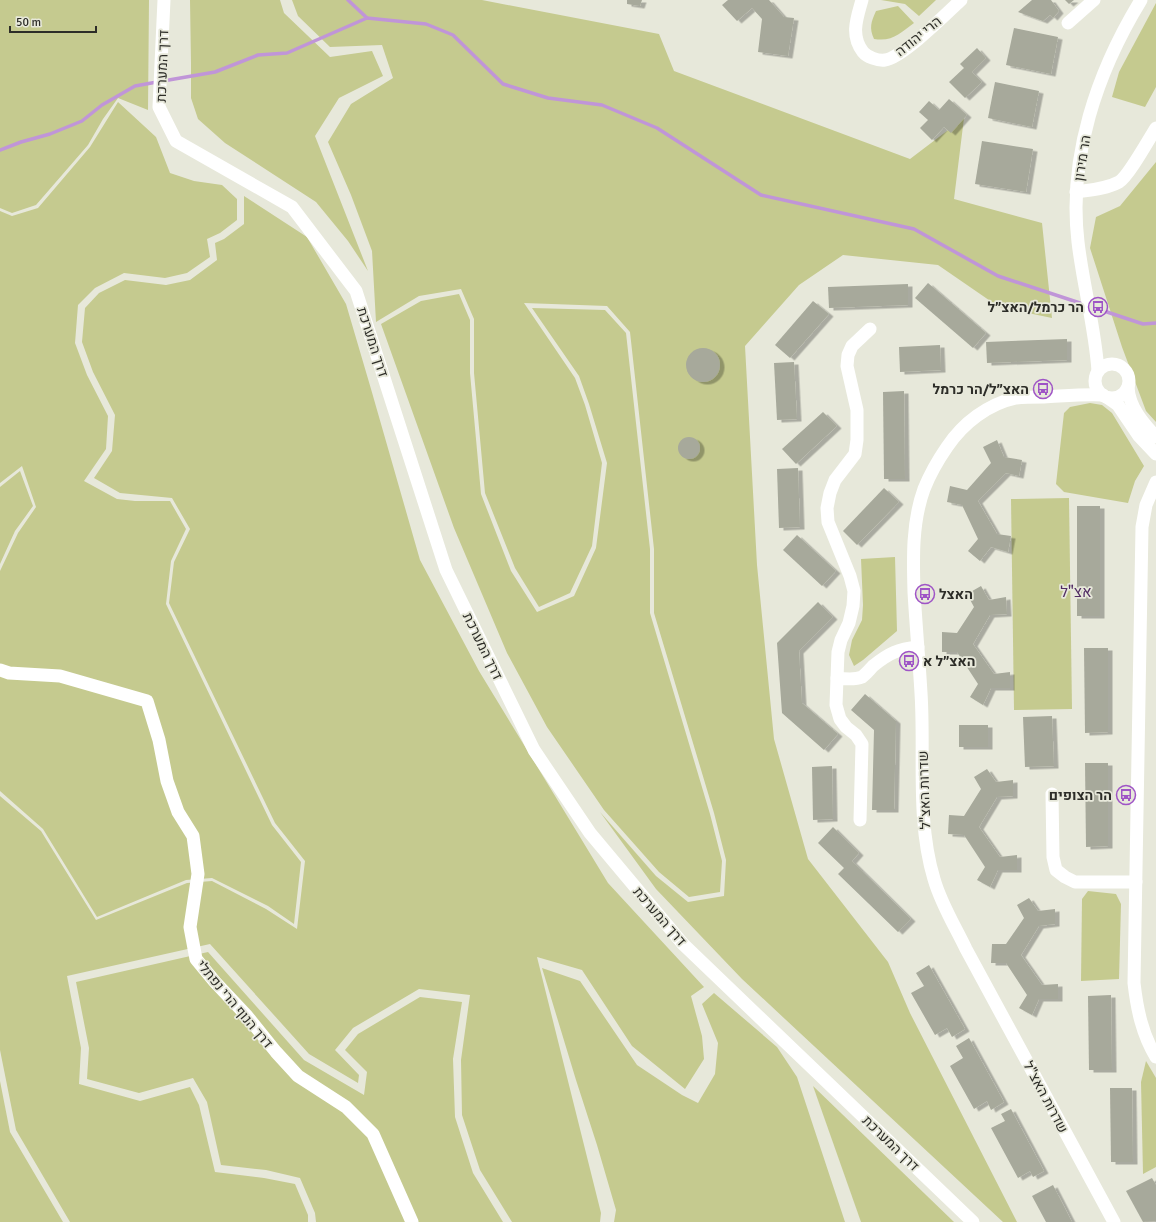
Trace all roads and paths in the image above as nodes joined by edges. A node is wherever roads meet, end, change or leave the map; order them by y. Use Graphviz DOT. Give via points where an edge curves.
graph roads {
  1 [pos="164,0"];
  2 [pos="862,0"];
  3 [pos="961,0"];
  4 [pos="1094,0"];
  5 [pos="1141,0"];
  6 [pos="1068,23"];
  7 [pos="1156,128"];
  8 [pos="1076,192"];
  9 [pos="1092,326"];
  10 [pos="870,329"];
  11 [pos="1116,364"];
  12 [pos="1097,375"];
  13 [pos="1128,387"];
  14 [pos="1057,396"];
  15 [pos="1106,397"];
  16 [pos="1156,437"];
  17 [pos="1155,454"];
  18 [pos="1156,482"];
  19 [pos="918,647"];
  20 [pos="0,670"];
  21 [pos="837,678"];
  22 [pos="1052,794"];
  23 [pos="860,820"];
  24 [pos="1136,882"];
  25 [pos="1156,1057"];
  26 [pos="412,1222"];
  27 [pos="973,1222"];
  28 [pos="1114,1222"];
  1 -- 27 [label="street, דרך המערכת" via="159,107 176,141 292,207 356,291 446,570 534,750 590,833 683,944"];
  2 -- 3 [label="street, הרי יהודה" via="855,25 855,38 865,55 885,60 906,50"];
  4 -- 6 [label="street"];
  5 -- 8 [label="street, הר מירון" via="1111,54 1092,107 1079,161"];
  7 -- 8 [label="street" via="1120,181 1108,187"];
  8 -- 9 [label="street, הר מירון" via="1078,241"];
  9 -- 11 [label="street, הר מירון" via="1104,350"];
  9 -- 12 [label="street, הר מירון" via="1097,353"];
  10 -- 21 [label="street" via="852,346 848,355 847,366 857,410 857,440 855,454 835,480 827,508 828,522 854,591 849,623 838,652"];
  11 -- 12 [label="street" via="1107,365"];
  11 -- 13 [label="street" via="1127,372"];
  12 -- 14 [label="street, שדרות האצ\"ל" via="1089,385 1076,392"];
  12 -- 15 [label="street" via="1096,387"];
  13 -- 15 [label="street" via="1119,396"];
  13 -- 16 [label="street" via="1136,412"];
  14 -- 15 [label="street, שדרות האצ\"ל"];
  14 -- 19 [label="street, שדרות האצ\"ל" via="1016,398 973,417 954,437 938,461 924,490 916,524 913,558"];
  15 -- 17 [label="street" via="1118,405"];
  18 -- 24 [label="street" via="1146,505 1142,527"];
  19 -- 21 [label="street" via="892,652 862,677"];
  19 -- 28 [label="street, שדרות האצ\"ל" via="924,825 934,881 966,949"];
  20 -- 26 [label="street, דרך הנוף הרי נפתלי" via="60,676 147,701 159,740 167,781 178,812 193,836 198,874 190,927 196,959 298,1076 346,1107 373,1134"];
  21 -- 23 [label="street" via="836,705 840,719 862,744"];
  22 -- 24 [label="street" via="1053,857 1056,870 1075,882"];
  24 -- 25 [label="street" via="1136,1005 1142,1028"];
}
